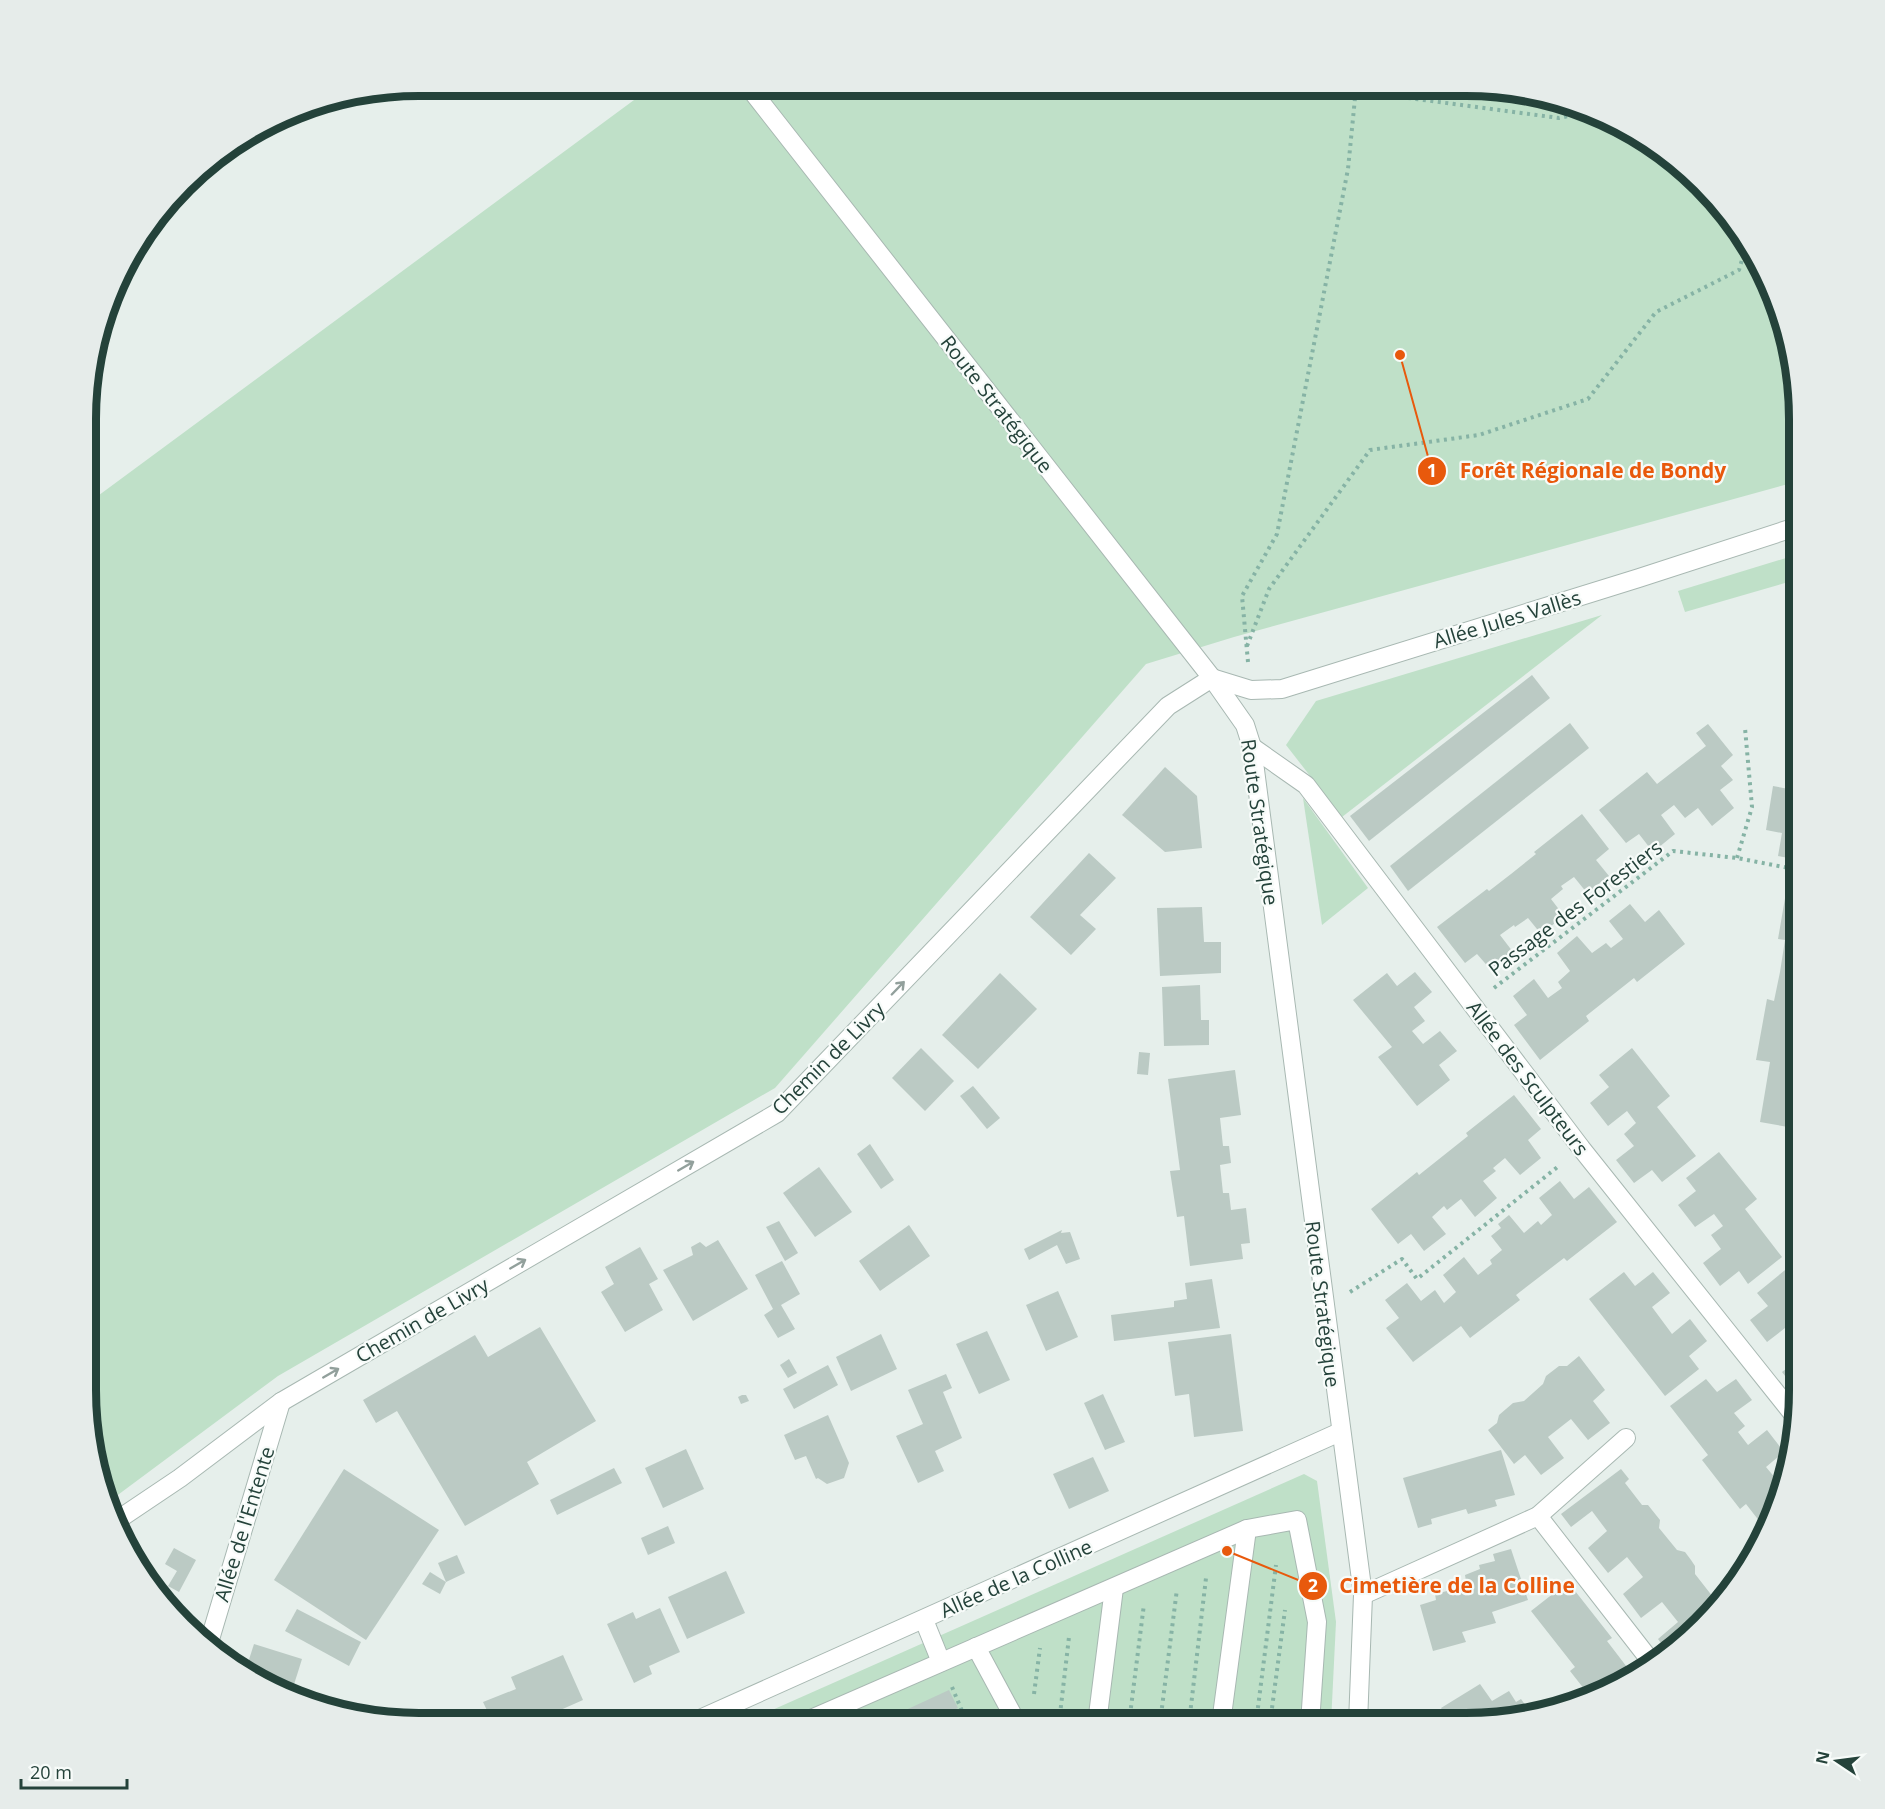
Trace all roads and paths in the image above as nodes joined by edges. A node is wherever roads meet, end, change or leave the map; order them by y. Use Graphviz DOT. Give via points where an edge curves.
graph roads {
  1 [pos="756,96"];
  2 [pos="1355,96"];
  3 [pos="1400,96"];
  4 [pos="1574,115"];
  5 [pos="1744,254"];
  6 [pos="1789,529"];
  7 [pos="1247,646"];
  8 [pos="1212,678"];
  9 [pos="1251,690"];
  10 [pos="1745,728"];
  11 [pos="1252,747"];
  12 [pos="1737,858"];
  13 [pos="1789,868"];
  14 [pos="1472,1005"];
  15 [pos="1581,1148"];
  16 [pos="1324,1308"];
  17 [pos="281,1402"];
  18 [pos="1788,1408"];
  19 [pos="1340,1432"];
  20 [pos="1626,1437"];
  21 [pos="1538,1516"];
  22 [pos="122,1517"];
  23 [pos="1282,1523"];
  24 [pos="1247,1529"];
  25 [pos="1210,1546"];
  26 [pos="1181,1558"];
  27 [pos="1148,1572"];
  28 [pos="1114,1588"];
  29 [pos="1363,1595"];
  30 [pos="1287,1599"];
  31 [pos="1073,1605"];
  32 [pos="1044,1618"];
  33 [pos="924,1620"];
  34 [pos="211,1637"];
  35 [pos="976,1647"];
  36 [pos="1647,1656"];
  37 [pos="941,1662"];
  38 [pos="1033,1699"];
  39 [pos="963,1712"];
  40 [pos="713,1713"];
  41 [pos="837,1713"];
  42 [pos="1012,1713"];
  43 [pos="1060,1713"];
  44 [pos="1098,1713"];
  45 [pos="1131,1713"];
  46 [pos="1161,1713"];
  47 [pos="1190,1713"];
  48 [pos="1222,1713"];
  49 [pos="1257,1713"];
  50 [pos="1271,1713"];
  51 [pos="1311,1713"];
  52 [pos="1358,1713"];
  1 -- 8 [label="street, Route Stratégique"];
  2 -- 7 [label="path" via="1348,169 1277,534 1242,596"];
  3 -- 4 [label="path" via="1559,118"];
  5 -- 7 [label="path" via="1739,270 1656,312 1588,399 1479,435 1370,450 1269,589"];
  6 -- 9 [label="street, Allée Jules Vallès" via="1282,689"];
  7 -- 9 [label="path"];
  8 -- 9 [label="street, Allée Jules Vallès"];
  8 -- 11 [label="street, Route Stratégique" via="1245,725"];
  17 -- 8 [label="street, Chemin de Livry, one-way" via="777,1113 1168,706"];
  10 -- 12 [label="path" via="1752,807"];
  11 -- 14 [label="street, Allée des Sculpteurs" via="1305,785"];
  11 -- 16 [label="street, Route Stratégique"];
  12 -- 13 [label="path, Passage des Forestiers"];
  12 -- 14 [label="path, Passage des Forestiers" via="1673,851"];
  14 -- 15 [label="street, Allée des Sculpteurs"];
  15 -- 16 [label="path" via="1417,1278 1402,1259"];
  15 -- 18 [label="street, Allée des Sculpteurs"];
  16 -- 19 [label="street, Route Stratégique"];
  17 -- 22 [label="street, Chemin de Livry"];
  17 -- 34 [label="street, Allée de l'Entente"];
  19 -- 29 [label="street, Route Stratégique"];
  19 -- 33 [label="street, Allée de la Colline"];
  20 -- 21 [label="street"];
  21 -- 29 [label="street"];
  21 -- 36 [label="street"];
  23 -- 24 [label="street"];
  23 -- 49 [label="path"];
  23 -- 51 [label="street" via="1297,1520 1317,1622"];
  24 -- 25 [label="street"];
  24 -- 48 [label="street"];
  25 -- 26 [label="street"];
  25 -- 47 [label="path"];
  26 -- 27 [label="street"];
  26 -- 46 [label="path"];
  27 -- 28 [label="street"];
  27 -- 45 [label="path"];
  28 -- 31 [label="street"];
  28 -- 44 [label="street"];
  29 -- 52 [label="street, Route Stratégique"];
  30 -- 50 [label="path"];
  31 -- 32 [label="street"];
  31 -- 43 [label="path"];
  32 -- 35 [label="street"];
  32 -- 38 [label="path"];
  33 -- 37 [label="street"];
  33 -- 40 [label="street, Allée de la Colline"];
  35 -- 37 [label="street"];
  35 -- 42 [label="street"];
  37 -- 39 [label="path"];
  37 -- 41 [label="street"];
}
